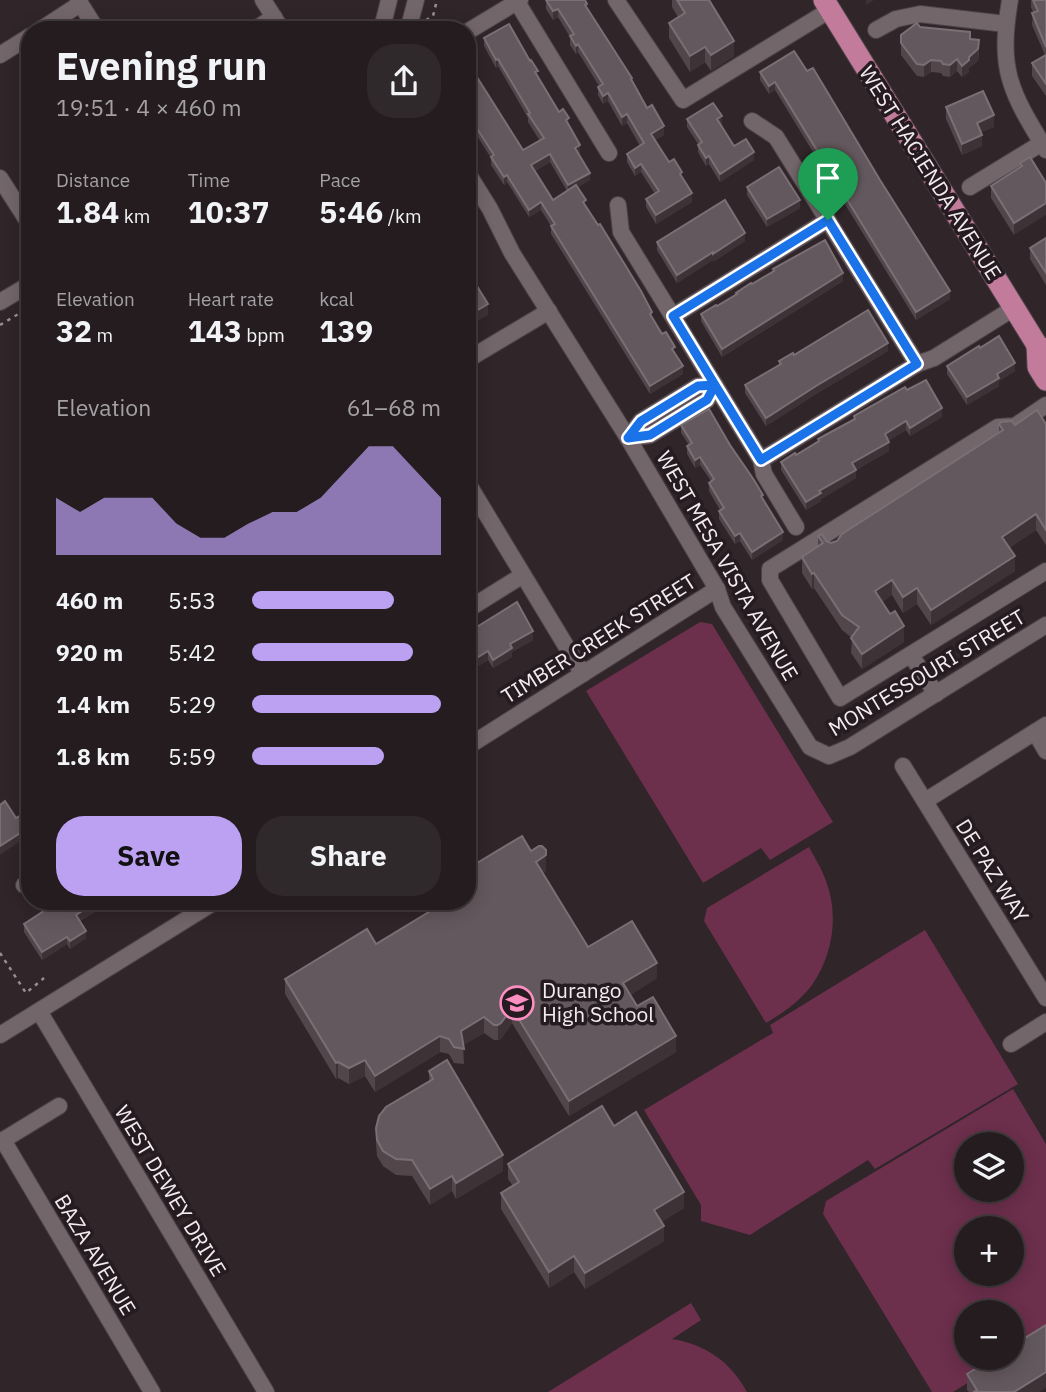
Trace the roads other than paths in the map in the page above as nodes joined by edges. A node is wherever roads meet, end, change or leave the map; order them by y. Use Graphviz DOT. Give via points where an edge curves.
graph roads {
  1 [pos="263,0"];
  2 [pos="389,0"];
  3 [pos="416,0"];
  4 [pos="616,0"];
  5 [pos="1010,0"];
  6 [pos="518,1"];
  7 [pos="79,2"];
  8 [pos="827,5"];
  9 [pos="53,21"];
  10 [pos="91,21"];
  11 [pos="277,21"];
  12 [pos="384,21"];
  13 [pos="410,21"];
  14 [pos="1006,24"];
  15 [pos="476,27"];
  16 [pos="876,30"];
  17 [pos="21,42"];
  18 [pos="0,55"];
  19 [pos="752,121"];
  20 [pos="1044,146"];
  21 [pos="608,153"];
  22 [pos="1,181"];
  23 [pos="476,186"];
  24 [pos="970,187"];
  25 [pos="618,205"];
  26 [pos="21,211"];
  27 [pos="828,220"];
  28 [pos="21,289"];
  29 [pos="0,302"];
  30 [pos="1014,308"];
  31 [pos="548,311"];
  32 [pos="673,316"];
  33 [pos="1041,348"];
  34 [pos="476,355"];
  35 [pos="917,364"];
  36 [pos="1046,380"];
  37 [pos="715,385"];
  38 [pos="1046,405"];
  39 [pos="1009,435"];
  40 [pos="628,438"];
  41 [pos="978,440"];
  42 [pos="761,460"];
  43 [pos="476,497"];
  44 [pos="796,527"];
  45 [pos="833,530"];
  46 [pos="797,552"];
  47 [pos="1046,571"];
  48 [pos="523,575"];
  49 [pos="717,589"];
  50 [pos="476,604"];
  51 [pos="1046,625"];
  52 [pos="911,655"];
  53 [pos="583,674"];
  54 [pos="936,694"];
  55 [pos="1040,729"];
  56 [pos="476,741"];
  57 [pos="1046,751"];
  58 [pos="829,756"];
  59 [pos="903,766"];
  60 [pos="925,801"];
  61 [pos="202,910"];
  62 [pos="1046,998"];
  63 [pos="39,1011"];
  64 [pos="1046,1022"];
  65 [pos="0,1035"];
  66 [pos="1011,1044"];
  67 [pos="59,1106"];
  68 [pos="1,1141"];
  69 [pos="152,1392"];
  70 [pos="266,1392"];
  1 -- 11 [label="street"];
  2 -- 12 [label="street"];
  3 -- 13 [label="street"];
  4 -- 8 [label="street" via="683,100"];
  5 -- 14 [label="street"];
  6 -- 15 [label="street"];
  6 -- 21 [label="street"];
  7 -- 9 [label="street"];
  7 -- 10 [label="street"];
  8 -- 30 [label="main road, WEST HACIENDA AVENUE"];
  14 -- 16 [label="street" via="920,14 896,19"];
  14 -- 20 [label="street" via="1004,50 1010,83"];
  17 -- 18 [label="street"];
  19 -- 27 [label="street" via="776,137"];
  20 -- 24 [label="street"];
  22 -- 26 [label="street"];
  23 -- 31 [label="street, WEST MESA VISTA AVENUE"];
  25 -- 32 [label="street" via="621,232"];
  27 -- 32 [label="street"];
  27 -- 35 [label="street"];
  28 -- 29 [label="street"];
  30 -- 33 [label="main road, WEST HACIENDA AVENUE"];
  30 -- 35 [label="street"];
  31 -- 34 [label="street"];
  31 -- 40 [label="street, WEST MESA VISTA AVENUE"];
  32 -- 37 [label="street"];
  33 -- 36 [label="main road, WEST HACIENDA AVENUE" via="1038,368"];
  35 -- 42 [label="street"];
  37 -- 40 [label="street" via="698,386 641,421"];
  37 -- 42 [label="street"];
  38 -- 39 [label="street"];
  39 -- 41 [label="street"];
  39 -- 41 [label="street" via="998,427"];
  40 -- 49 [label="street, WEST MESA VISTA AVENUE"];
  41 -- 45 [label="street"];
  42 -- 44 [label="street" via="764,474"];
  43 -- 48 [label="street"];
  45 -- 46 [label="street"];
  45 -- 46 [label="street" via="826,552"];
  46 -- 52 [label="street" via="770,569 770,580 840,698"];
  47 -- 52 [label="street"];
  48 -- 50 [label="street"];
  48 -- 53 [label="street"];
  49 -- 53 [label="street, TIMBER CREEK STREET"];
  49 -- 58 [label="street, WEST MESA VISTA AVENUE" via="723,607 810,747"];
  51 -- 54 [label="street, MONTESSOURI STREET"];
  52 -- 54 [label="street"];
  53 -- 56 [label="street, TIMBER CREEK STREET"];
  54 -- 58 [label="street, MONTESSOURI STREET"];
  55 -- 57 [label="street"];
  55 -- 60 [label="street"];
  59 -- 60 [label="street, DE PAZ WAY"];
  60 -- 62 [label="street, DE PAZ WAY"];
  61 -- 63 [label="street"];
  63 -- 65 [label="street"];
  63 -- 70 [label="street, WEST DEWEY DRIVE"];
  64 -- 66 [label="street"];
  67 -- 68 [label="street"];
  68 -- 69 [label="street, BAZA AVENUE"];
}
